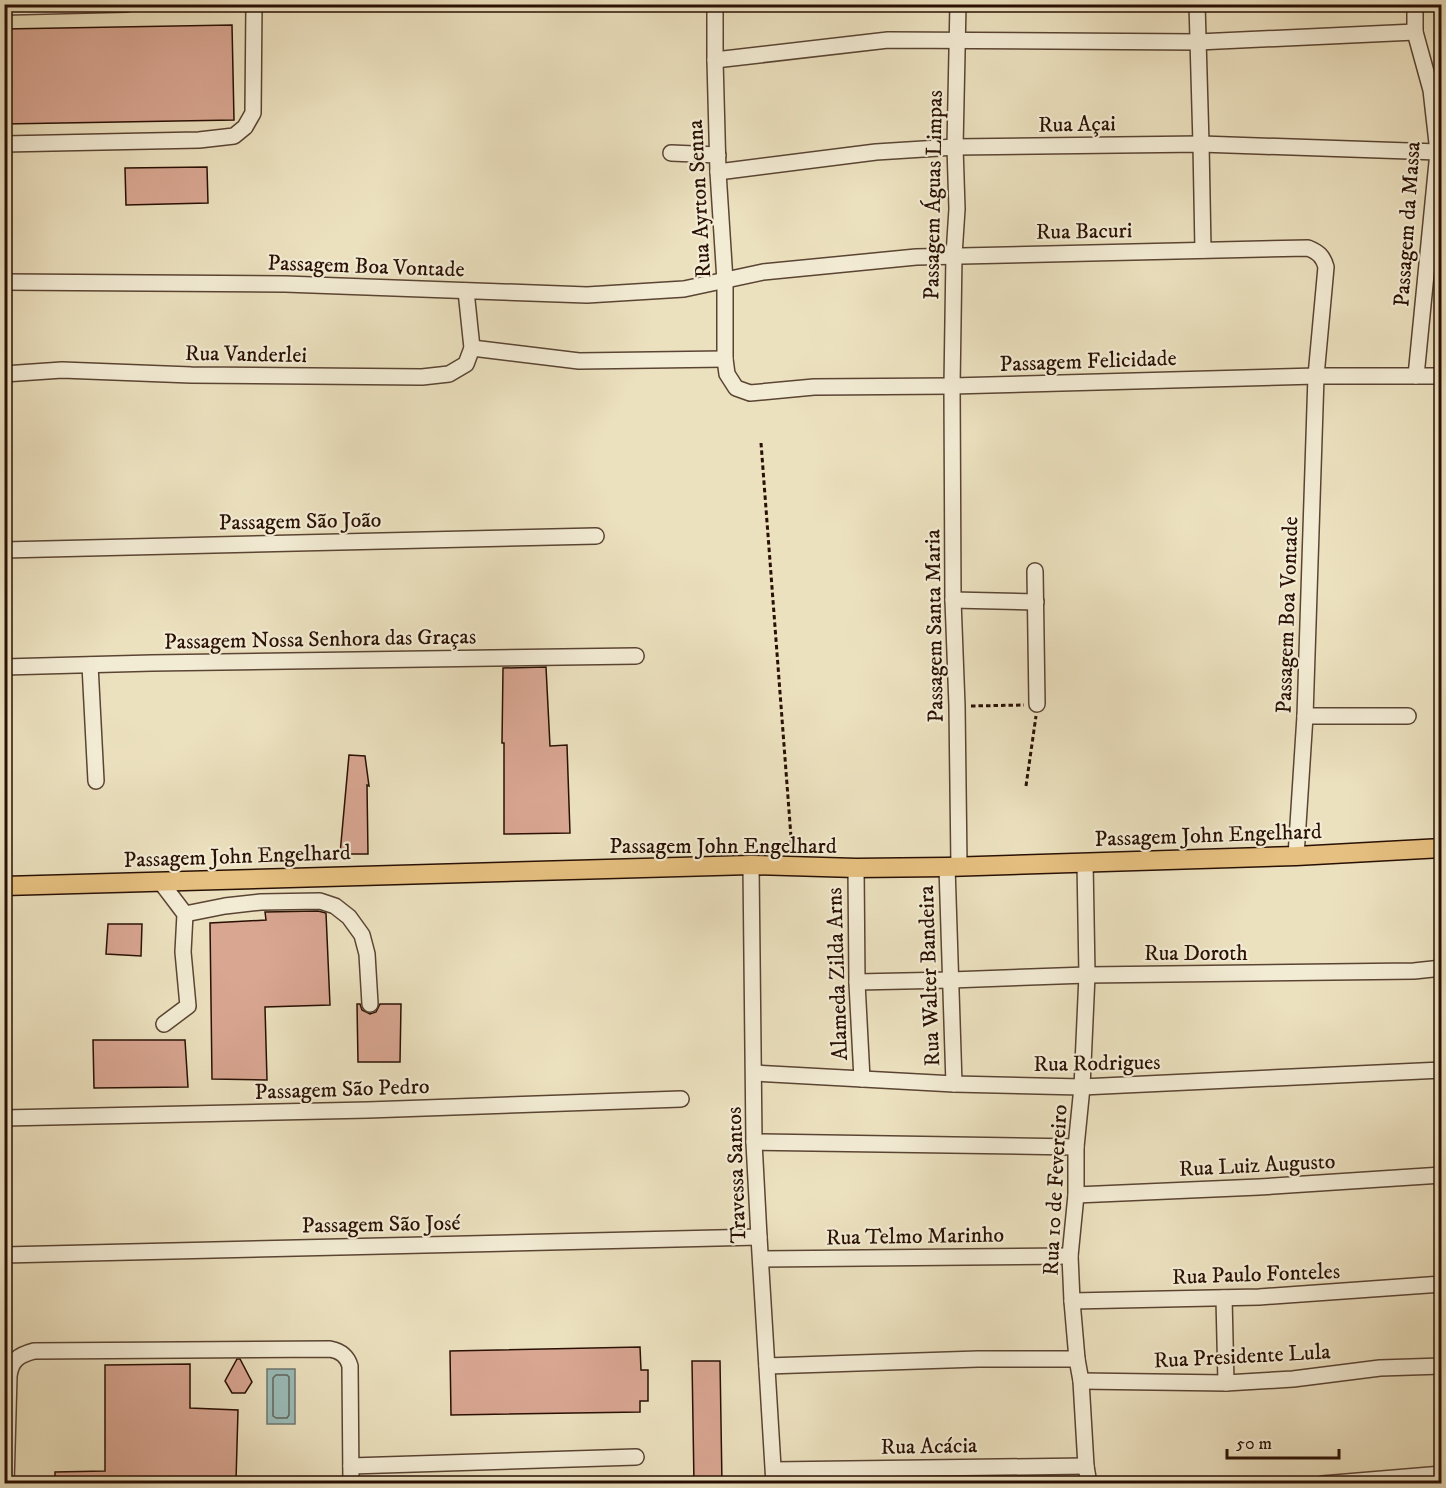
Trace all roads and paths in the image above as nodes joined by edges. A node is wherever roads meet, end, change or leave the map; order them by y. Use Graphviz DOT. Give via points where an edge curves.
graph roads {
  1 [pos="128,4"];
  2 [pos="254,4"];
  3 [pos="715,4"];
  4 [pos="958,4"];
  5 [pos="1197,4"];
  6 [pos="1415,4"];
  7 [pos="115,5"];
  8 [pos="4,7"];
  9 [pos="1415,32"];
  10 [pos="958,40"];
  11 [pos="1198,42"];
  12 [pos="715,60"];
  13 [pos="4,144"];
  14 [pos="1202,144"];
  15 [pos="955,147"];
  16 [pos="1438,152"];
  17 [pos="671,153"];
  18 [pos="718,155"];
  19 [pos="718,172"];
  20 [pos="1203,250"];
  21 [pos="954,255"];
  22 [pos="725,281"];
  23 [pos="4,282"];
  24 [pos="466,291"];
  25 [pos="472,348"];
  26 [pos="725,359"];
  27 [pos="4,374"];
  28 [pos="1316,376"];
  29 [pos="1416,376"];
  30 [pos="1442,376"];
  31 [pos="952,386"];
  32 [pos="736,388"];
  33 [pos="761,443"];
  34 [pos="596,536"];
  35 [pos="4,550"];
  36 [pos="1035,571"];
  37 [pos="953,600"];
  38 [pos="1036,602"];
  39 [pos="636,656"];
  40 [pos="90,665"];
  41 [pos="4,667"];
  42 [pos="1037,704"];
  43 [pos="957,706"];
  44 [pos="1305,716"];
  45 [pos="1408,716"];
  46 [pos="96,781"];
  47 [pos="1026,786"];
  48 [pos="1442,848"];
  49 [pos="1296,856"];
  50 [pos="1085,862"];
  51 [pos="751,865"];
  52 [pos="953,866"];
  53 [pos="793,867"];
  54 [pos="855,868"];
  55 [pos="160,881"];
  56 [pos="4,886"];
  57 [pos="186,914"];
  58 [pos="1442,968"];
  59 [pos="1087,975"];
  60 [pos="951,980"];
  61 [pos="857,982"];
  62 [pos="370,1004"];
  63 [pos="164,1024"];
  64 [pos="1442,1070"];
  65 [pos="754,1074"];
  66 [pos="862,1079"];
  67 [pos="954,1084"];
  68 [pos="1082,1087"];
  69 [pos="681,1099"];
  70 [pos="4,1118"];
  71 [pos="754,1142"];
  72 [pos="1076,1147"];
  73 [pos="1442,1175"];
  74 [pos="1076,1195"];
  75 [pos="759,1237"];
  76 [pos="4,1256"];
  77 [pos="1070,1256"];
  78 [pos="761,1259"];
  79 [pos="1442,1284"];
  80 [pos="1224,1298"];
  81 [pos="1072,1301"];
  82 [pos="1077,1359"];
  83 [pos="767,1366"];
  84 [pos="1442,1366"];
  85 [pos="1081,1381"];
  86 [pos="1226,1383"];
  87 [pos="636,1457"];
  88 [pos="351,1466"];
  89 [pos="1086,1466"];
  90 [pos="1442,1474"];
  91 [pos="774,1477"];
  92 [pos="6,1484"];
  93 [pos="351,1484"];
  94 [pos="1089,1484"];
  95 [pos="1322,1484"];
  1 -- 7 [label="street"];
  2 -- 13 [label="street" via="253,113 234,136"];
  3 -- 12 [label="street, Rua Ayrton Senna"];
  4 -- 10 [label="street, Passagem Águas Limpas"];
  5 -- 11 [label="street"];
  6 -- 9 [label="street, Passagem da Massa"];
  7 -- 8 [label="street"];
  9 -- 11 [label="street"];
  9 -- 16 [label="street, Passagem da Massa" via="1431,90"];
  10 -- 11 [label="street"];
  10 -- 12 [label="street" via="888,39"];
  10 -- 15 [label="street, Passagem Águas Limpas"];
  11 -- 14 [label="street"];
  12 -- 18 [label="street, Rua Ayrton Senna"];
  14 -- 15 [label="street, Rua Açai"];
  14 -- 16 [label="street, Rua Açai"];
  14 -- 20 [label="street"];
  15 -- 19 [label="street, Rua Açai" via="876,152"];
  15 -- 21 [label="street, Passagem Águas Limpas"];
  16 -- 29 [label="street, Passagem da Massa"];
  17 -- 18 [label="street"];
  18 -- 19 [label="street, Rua Ayrton Senna"];
  19 -- 22 [label="street, Rua Ayrton Senna"];
  20 -- 21 [label="street, Rua Bacuri"];
  20 -- 28 [label="street, Rua Bacuri" via="1317,251 1326,267"];
  21 -- 22 [label="street, Rua Bacuri" via="763,272"];
  21 -- 31 [label="street, Passagem Águas Limpas"];
  22 -- 24 [label="street, Passagem Boa Vontade" via="684,289 587,295"];
  22 -- 26 [label="street, Rua Ayrton Senna"];
  23 -- 24 [label="street, Passagem Boa Vontade" via="285,284"];
  24 -- 25 [label="street"];
  25 -- 26 [label="street" via="579,360"];
  25 -- 27 [label="street, Rua Vanderlei" via="466,364 449,374 422,377 62,370"];
  26 -- 32 [label="street, Rua Ayrton Senna" via="727,374"];
  28 -- 29 [label="street, Passagem Felicidade"];
  28 -- 31 [label="street, Passagem Felicidade"];
  28 -- 44 [label="street, Passagem Boa Vontade"];
  29 -- 30 [label="street, Passagem Felicidade"];
  31 -- 32 [label="street, Passagem Felicidade" via="814,387 750,393"];
  31 -- 37 [label="street, Passagem Santa Maria"];
  33 -- 53 [label="path"];
  34 -- 35 [label="street, Passagem São João"];
  36 -- 38 [label="street"];
  37 -- 38 [label="street"];
  37 -- 43 [label="street, Passagem Santa Maria"];
  38 -- 42 [label="street"];
  39 -- 40 [label="street, Passagem Nossa Senhora das Graças"];
  40 -- 41 [label="street, Passagem Nossa Senhora das Graças"];
  40 -- 46 [label="street"];
  42 -- 43 [label="path"];
  42 -- 47 [label="path"];
  43 -- 52 [label="street, Passagem Santa Maria"];
  44 -- 45 [label="street"];
  44 -- 49 [label="street, Passagem Boa Vontade"];
  48 -- 49 [label="main road, Passagem John Engelhard"];
  49 -- 50 [label="main road, Passagem John Engelhard"];
  50 -- 52 [label="main road, Passagem John Engelhard"];
  50 -- 59 [label="street, Rua 10 de Fevereiro"];
  51 -- 53 [label="main road, Passagem John Engelhard"];
  51 -- 55 [label="main road, Passagem John Engelhard"];
  51 -- 65 [label="street, Travessa Santos"];
  52 -- 54 [label="main road, Passagem John Engelhard"];
  52 -- 60 [label="street, Rua Walter Bandeira"];
  53 -- 54 [label="main road, Passagem John Engelhard"];
  54 -- 61 [label="street, Alameda Zilda Arns"];
  55 -- 56 [label="main road, Passagem John Engelhard"];
  55 -- 57 [label="street"];
  57 -- 62 [label="street" via="261,902 320,901 335,906 362,935"];
  57 -- 63 [label="street" via="183,952 188,1006"];
  58 -- 59 [label="street, Rua Doroth"];
  59 -- 60 [label="street, Rua Doroth"];
  59 -- 68 [label="street, Rua 10 de Fevereiro"];
  60 -- 61 [label="street, Rua Doroth"];
  60 -- 67 [label="street, Rua Walter Bandeira"];
  61 -- 66 [label="street, Alameda Zilda Arns"];
  64 -- 68 [label="street, Rua Rodrigues"];
  65 -- 66 [label="street, Rua Rodrigues"];
  65 -- 71 [label="street, Travessa Santos"];
  66 -- 67 [label="street, Rua Rodrigues"];
  67 -- 68 [label="street, Rua Rodrigues"];
  68 -- 72 [label="street, Rua 10 de Fevereiro"];
  69 -- 70 [label="street, Passagem São Pedro"];
  71 -- 72 [label="street"];
  71 -- 75 [label="street, Travessa Santos"];
  72 -- 74 [label="street, Rua 10 de Fevereiro"];
  73 -- 74 [label="street, Rua Luiz Augusto"];
  74 -- 77 [label="street, Rua 10 de Fevereiro"];
  75 -- 76 [label="street, Passagem São José"];
  75 -- 78 [label="street, Travessa Santos"];
  77 -- 78 [label="street, Rua Telmo Marinho"];
  77 -- 81 [label="street, Rua 10 de Fevereiro"];
  78 -- 83 [label="street, Travessa Santos"];
  79 -- 80 [label="street, Rua Paulo Fonteles"];
  80 -- 81 [label="street, Rua Paulo Fonteles"];
  80 -- 86 [label="street"];
  81 -- 82 [label="street, Rua 10 de Fevereiro"];
  82 -- 83 [label="street"];
  82 -- 85 [label="street, Rua 10 de Fevereiro"];
  83 -- 91 [label="street, Travessa Santos"];
  84 -- 86 [label="street, Rua Presidente Lula"];
  85 -- 86 [label="street, Rua Presidente Lula"];
  85 -- 89 [label="street, Rua 10 de Fevereiro"];
  87 -- 88 [label="street"];
  88 -- 92 [label="street" via="350,1366 340,1352 34,1352 20,1356 11,1365"];
  88 -- 93 [label="street"];
  89 -- 91 [label="street, Rua Acácia"];
  89 -- 94 [label="street, Rua 10 de Fevereiro"];
  90 -- 95 [label="street"];
}
